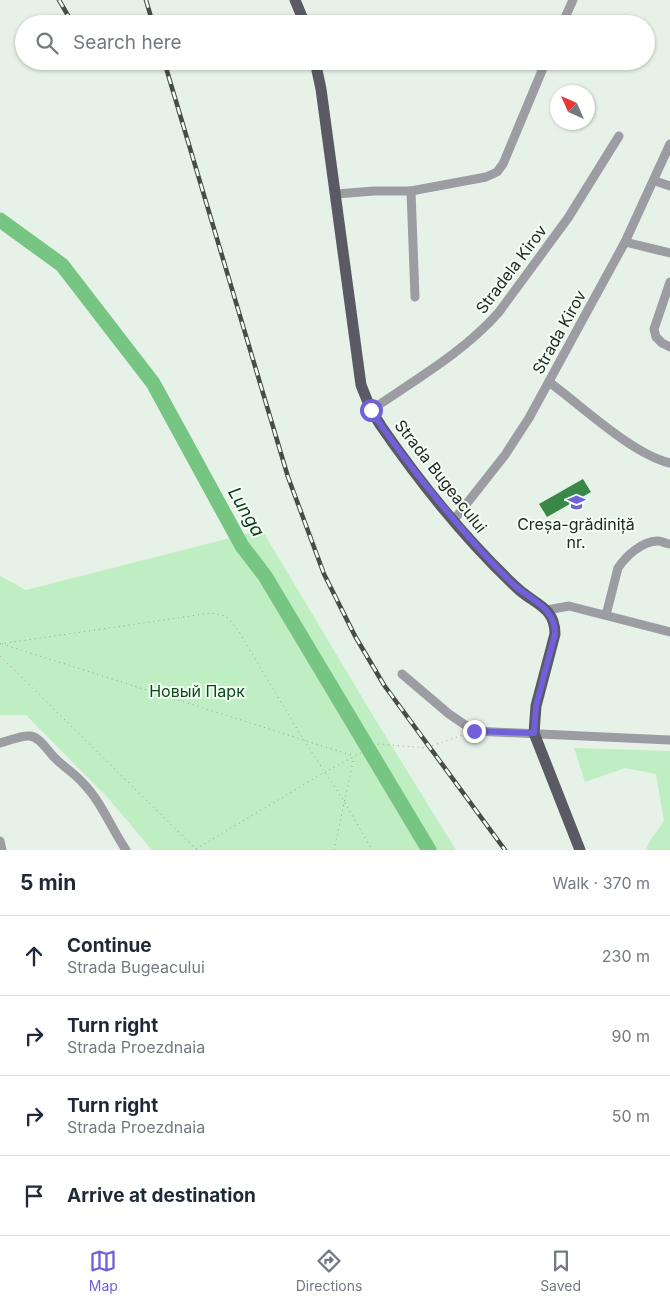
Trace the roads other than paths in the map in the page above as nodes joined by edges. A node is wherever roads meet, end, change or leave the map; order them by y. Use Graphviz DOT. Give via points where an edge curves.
graph roads {
  1 [pos="295,0"];
  2 [pos="573,0"];
  3 [pos="301,15"];
  4 [pos="566,15"];
  5 [pos="316,70"];
  6 [pos="542,70"];
  7 [pos="619,136"];
  8 [pos="670,144"];
  9 [pos="654,181"];
  10 [pos="670,186"];
  11 [pos="411,191"];
  12 [pos="336,194"];
  13 [pos="625,242"];
  14 [pos="670,253"];
  15 [pos="670,282"];
  16 [pos="416,296"];
  17 [pos="670,346"];
  18 [pos="549,382"];
  19 [pos="371,410"];
  20 [pos="670,463"];
  21 [pos="453,521"];
  22 [pos="670,544"];
  23 [pos="547,610"];
  24 [pos="606,615"];
  25 [pos="670,632"];
  26 [pos="402,674"];
  27 [pos="534,733"];
  28 [pos="669,740"];
  29 [pos="0,743"];
  30 [pos="0,841"];
  31 [pos="2,850"];
  32 [pos="126,850"];
  33 [pos="580,850"];
  1 -- 3 [label="main road"];
  2 -- 4 [label="street"];
  5 -- 12 [label="main road, Strada Bugeacului"];
  6 -- 11 [label="street" via="497,172 486,177"];
  7 -- 19 [label="street, Stradela Kirov" via="568,218 493,319 470,340"];
  8 -- 9 [label="street, Strada Kirov"];
  9 -- 10 [label="street"];
  9 -- 13 [label="street, Strada Kirov"];
  11 -- 12 [label="street"];
  11 -- 16 [label="street"];
  12 -- 19 [label="main road, Strada Bugeacului" via="357,365"];
  13 -- 14 [label="street"];
  13 -- 18 [label="street, Strada Kirov"];
  15 -- 17 [label="street" via="654,329 656,337"];
  18 -- 20 [label="street" via="638,449"];
  18 -- 21 [label="street, Strada Kirov" via="505,455"];
  19 -- 21 [label="main road, Strada Bugeacului"];
  21 -- 23 [label="main road, Strada Bugeacului" via="520,591"];
  22 -- 24 [label="street" via="658,541 643,545 622,562"];
  23 -- 24 [label="street" via="569,606"];
  23 -- 27 [label="main road" via="555,624 555,634 536,706"];
  24 -- 25 [label="street"];
  26 -- 27 [label="street" via="474,731"];
  27 -- 28 [label="street"];
  27 -- 33 [label="main road"];
  29 -- 32 [label="street" via="30,736 36,738 82,781 99,803"];
  30 -- 31 [label="street"];
}
